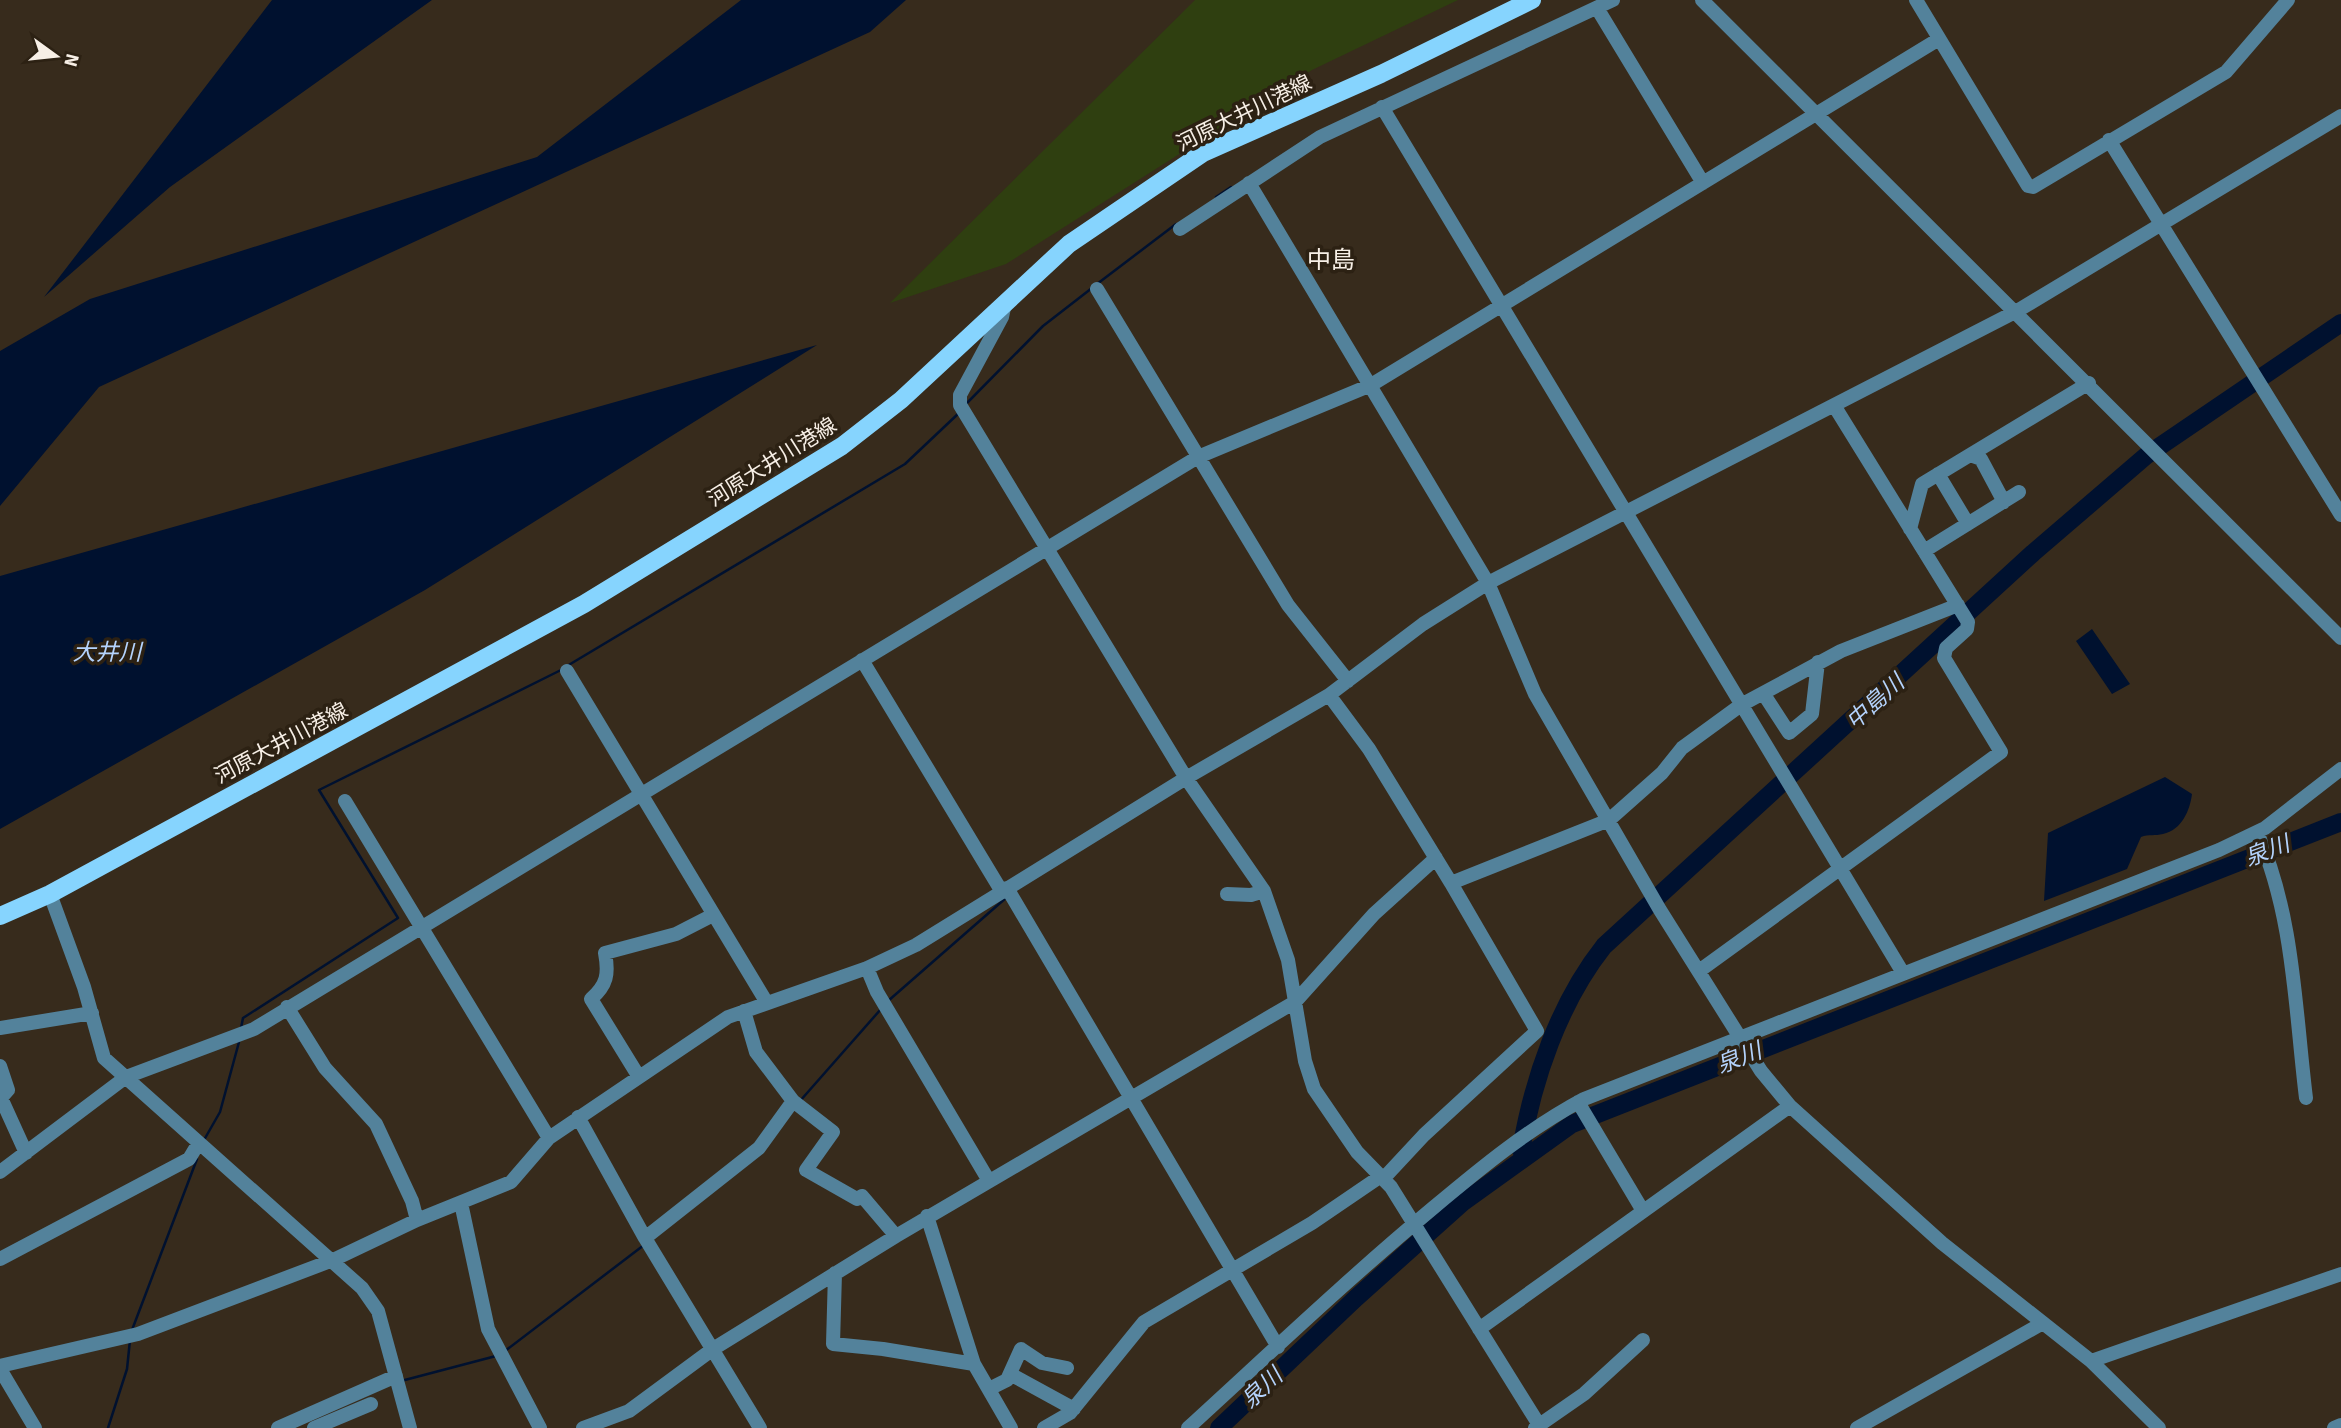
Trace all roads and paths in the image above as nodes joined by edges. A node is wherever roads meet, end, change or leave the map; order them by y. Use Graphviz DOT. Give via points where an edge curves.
graph roads {
  1 [pos="1532,0"];
  2 [pos="1613,0"];
  3 [pos="1702,0"];
  4 [pos="1916,0"];
  5 [pos="2288,0"];
  6 [pos="1597,8"];
  7 [pos="1939,39"];
  8 [pos="1382,107"];
  9 [pos="1818,114"];
  10 [pos="2341,116"];
  11 [pos="2109,140"];
  12 [pos="1249,183"];
  13 [pos="1703,183"];
  14 [pos="2162,225"];
  15 [pos="1180,229"];
  16 [pos="1097,289"];
  17 [pos="1006,303"];
  18 [pos="1502,306"];
  19 [pos="2017,311"];
  20 [pos="2089,383"];
  21 [pos="1371,385"];
  22 [pos="1835,407"];
  23 [pos="1970,455"];
  24 [pos="1198,457"];
  25 [pos="1938,474"];
  26 [pos="2019,492"];
  27 [pos="2004,502"];
  28 [pos="1627,513"];
  29 [pos="2341,514"];
  30 [pos="1968,524"];
  31 [pos="1910,529"];
  32 [pos="1047,547"];
  33 [pos="1924,551"];
  34 [pos="1488,583"];
  35 [pos="1958,606"];
  36 [pos="2341,638"];
  37 [pos="862,660"];
  38 [pos="1818,662"];
  39 [pos="567,671"];
  40 [pos="1348,681"];
  41 [pos="1763,693"];
  42 [pos="1329,695"];
  43 [pos="1741,705"];
  44 [pos="2341,769"];
  45 [pos="1189,782"];
  46 [pos="639,794"];
  47 [pos="345,801"];
  48 [pos="1609,820"];
  49 [pos="2258,832"];
  50 [pos="1436,858"];
  51 [pos="1842,869"];
  52 [pos="1451,883"];
  53 [pos="1264,891"];
  54 [pos="1007,892"];
  55 [pos="50,894"];
  56 [pos="1227,894"];
  57 [pos="713,915"];
  58 [pos="0,916"];
  59 [pos="420,927"];
  60 [pos="867,968"];
  61 [pos="1699,971"];
  62 [pos="1903,973"];
  63 [pos="1296,1002"];
  64 [pos="767,1003"];
  65 [pos="287,1007"];
  66 [pos="744,1011"];
  67 [pos="92,1013"];
  68 [pos="0,1028"];
  69 [pos="1738,1038"];
  70 [pos="0,1066"];
  71 [pos="126,1077"];
  72 [pos="639,1077"];
  73 [pos="1131,1098"];
  74 [pos="2306,1098"];
  75 [pos="1578,1102"];
  76 [pos="795,1104"];
  77 [pos="1790,1106"];
  78 [pos="578,1117"];
  79 [pos="549,1138"];
  80 [pos="201,1147"];
  81 [pos="26,1153"];
  82 [pos="0,1172"];
  83 [pos="1382,1178"];
  84 [pos="989,1181"];
  85 [pos="461,1203"];
  86 [pos="1643,1211"];
  87 [pos="927,1216"];
  88 [pos="417,1220"];
  89 [pos="1414,1224"];
  90 [pos="896,1236"];
  91 [pos="647,1241"];
  92 [pos="0,1259"];
  93 [pos="333,1260"];
  94 [pos="1233,1272"];
  95 [pos="835,1273"];
  96 [pos="2341,1274"];
  97 [pos="2043,1323"];
  98 [pos="1479,1329"];
  99 [pos="1643,1340"];
  100 [pos="1278,1346"];
  101 [pos="713,1349"];
  102 [pos="2091,1361"];
  103 [pos="974,1364"];
  104 [pos="0,1368"];
  105 [pos="1067,1368"];
  106 [pos="1010,1374"];
  107 [pos="397,1381"];
  108 [pos="989,1389"];
  109 [pos="371,1404"];
  110 [pos="1073,1409"];
  111 [pos="2341,1424"];
  112 [pos="1538,1427"];
  113 [pos="35,1428"];
  114 [pos="278,1428"];
  115 [pos="314,1428"];
  116 [pos="410,1428"];
  117 [pos="540,1428"];
  118 [pos="583,1428"];
  119 [pos="760,1428"];
  120 [pos="1011,1428"];
  121 [pos="1044,1428"];
  122 [pos="1188,1428"];
  123 [pos="1857,1428"];
  124 [pos="2159,1428"];
  125 [pos="2334,1428"];
  1 -- 17 [label="main road, 河原大井川港線" via="1203,153 1069,244"];
  2 -- 6 [label="street"];
  3 -- 9 [label="street"];
  4 -- 7 [label="street"];
  5 -- 11 [label="street" via="2226,72"];
  6 -- 8 [label="street"];
  6 -- 13 [label="street"];
  7 -- 9 [label="street"];
  7 -- 11 [label="street" via="2028,186"];
  8 -- 12 [label="street" via="1320,137"];
  8 -- 18 [label="street"];
  9 -- 13 [label="street"];
  9 -- 19 [label="street"];
  10 -- 14 [label="street"];
  11 -- 14 [label="street"];
  12 -- 15 [label="street"];
  12 -- 21 [label="street"];
  13 -- 18 [label="street"];
  14 -- 19 [label="street"];
  14 -- 29 [label="street"];
  16 -- 24 [label="street"];
  17 -- 32 [label="street" via="960,395 962,409"];
  17 -- 55 [label="main road, 河原大井川港線" via="901,400 830,454 584,604"];
  18 -- 21 [label="street"];
  18 -- 28 [label="street"];
  19 -- 20 [label="street"];
  19 -- 22 [label="street"];
  20 -- 23 [label="street"];
  20 -- 36 [label="street"];
  21 -- 24 [label="street"];
  21 -- 34 [label="street"];
  22 -- 28 [label="street"];
  22 -- 31 [label="street"];
  23 -- 25 [label="street"];
  23 -- 27 [label="street" via="1981,459"];
  24 -- 32 [label="street"];
  24 -- 40 [label="street" via="1288,605"];
  25 -- 30 [label="street"];
  25 -- 31 [label="street" via="1922,484"];
  26 -- 27 [label="street"];
  27 -- 30 [label="street"];
  28 -- 34 [label="street"];
  28 -- 43 [label="street"];
  30 -- 33 [label="street"];
  31 -- 33 [label="street"];
  32 -- 37 [label="street"];
  32 -- 45 [label="street"];
  33 -- 35 [label="street"];
  34 -- 40 [label="street" via="1423,624"];
  34 -- 48 [label="street" via="1535,694"];
  35 -- 38 [label="street"];
  35 -- 51 [label="street" via="1967,629 1946,648 1944,658 2001,752"];
  37 -- 46 [label="street"];
  37 -- 54 [label="street"];
  38 -- 41 [label="street"];
  38 -- 41 [label="street" via="1812,713 1789,733"];
  39 -- 46 [label="street"];
  40 -- 42 [label="street"];
  41 -- 43 [label="street"];
  42 -- 45 [label="street"];
  42 -- 50 [label="street"];
  43 -- 48 [label="street" via="1682,748 1662,773"];
  43 -- 51 [label="street"];
  44 -- 49 [label="street"];
  45 -- 53 [label="street"];
  45 -- 54 [label="street"];
  46 -- 57 [label="street"];
  46 -- 59 [label="street"];
  47 -- 59 [label="street"];
  48 -- 52 [label="street"];
  48 -- 61 [label="street"];
  49 -- 62 [label="street"];
  49 -- 74 [label="street" via="2284,910"];
  50 -- 52 [label="street"];
  50 -- 63 [label="street" via="1374,914"];
  51 -- 61 [label="street"];
  51 -- 62 [label="street"];
  52 -- 83 [label="street" via="1537,1031"];
  53 -- 56 [label="street"];
  53 -- 63 [label="street" via="1288,960"];
  54 -- 60 [label="street"];
  54 -- 73 [label="street"];
  55 -- 58 [label="main road, 河原大井川港線"];
  55 -- 67 [label="street"];
  57 -- 64 [label="street"];
  57 -- 72 [label="street" via="676,934 605,953 608,972 603,988 591,999"];
  59 -- 65 [label="street"];
  59 -- 79 [label="street"];
  60 -- 64 [label="street"];
  60 -- 84 [label="street"];
  61 -- 69 [label="street"];
  62 -- 69 [label="street"];
  63 -- 73 [label="street"];
  63 -- 83 [label="street" via="1314,1089 1357,1152"];
  64 -- 66 [label="street"];
  65 -- 71 [label="street" via="243,1032"];
  65 -- 88 [label="street" via="325,1068 376,1124"];
  66 -- 72 [label="street"];
  66 -- 76 [label="street" via="756,1052"];
  67 -- 68 [label="street"];
  67 -- 71 [label="street" via="103,1058"];
  69 -- 75 [label="street"];
  69 -- 77 [label="street"];
  70 -- 81 [label="street" via="8,1090 1,1098"];
  71 -- 80 [label="street"];
  71 -- 81 [label="street"];
  72 -- 78 [label="street"];
  73 -- 84 [label="street"];
  73 -- 94 [label="street"];
  75 -- 86 [label="street"];
  75 -- 89 [label="street" via="1528,1130"];
  76 -- 90 [label="street" via="833,1132 806,1170 857,1199 862,1196"];
  76 -- 91 [label="street" via="759,1148"];
  77 -- 86 [label="street"];
  77 -- 97 [label="street" via="1942,1244"];
  78 -- 79 [label="street"];
  78 -- 91 [label="street"];
  79 -- 85 [label="street" via="511,1182"];
  80 -- 92 [label="street" via="189,1159"];
  80 -- 93 [label="street"];
  81 -- 82 [label="street"];
  83 -- 89 [label="street"];
  83 -- 94 [label="street"];
  84 -- 87 [label="street"];
  85 -- 88 [label="street"];
  85 -- 117 [label="street" via="488,1329"];
  86 -- 98 [label="street"];
  87 -- 90 [label="street"];
  87 -- 103 [label="street"];
  88 -- 93 [label="street"];
  89 -- 98 [label="street"];
  89 -- 100 [label="street"];
  90 -- 95 [label="street"];
  91 -- 101 [label="street"];
  93 -- 104 [label="street" via="131,1336"];
  93 -- 107 [label="street" via="378,1311"];
  94 -- 100 [label="street"];
  94 -- 110 [label="street" via="1144,1322"];
  95 -- 101 [label="street"];
  95 -- 103 [label="street" via="832,1344"];
  96 -- 102 [label="street"];
  97 -- 102 [label="street"];
  97 -- 123 [label="street"];
  98 -- 112 [label="street"];
  99 -- 112 [label="street" via="1584,1394"];
  100 -- 122 [label="street"];
  101 -- 118 [label="street" via="629,1411"];
  101 -- 119 [label="street"];
  102 -- 124 [label="street"];
  103 -- 108 [label="street"];
  104 -- 113 [label="street"];
  105 -- 106 [label="street" via="1042,1363 1021,1349"];
  106 -- 108 [label="street"];
  106 -- 110 [label="street"];
  107 -- 114 [label="street"];
  107 -- 116 [label="street"];
  108 -- 120 [label="street"];
  109 -- 115 [label="street"];
  110 -- 121 [label="street"];
  111 -- 125 [label="street"];
}
